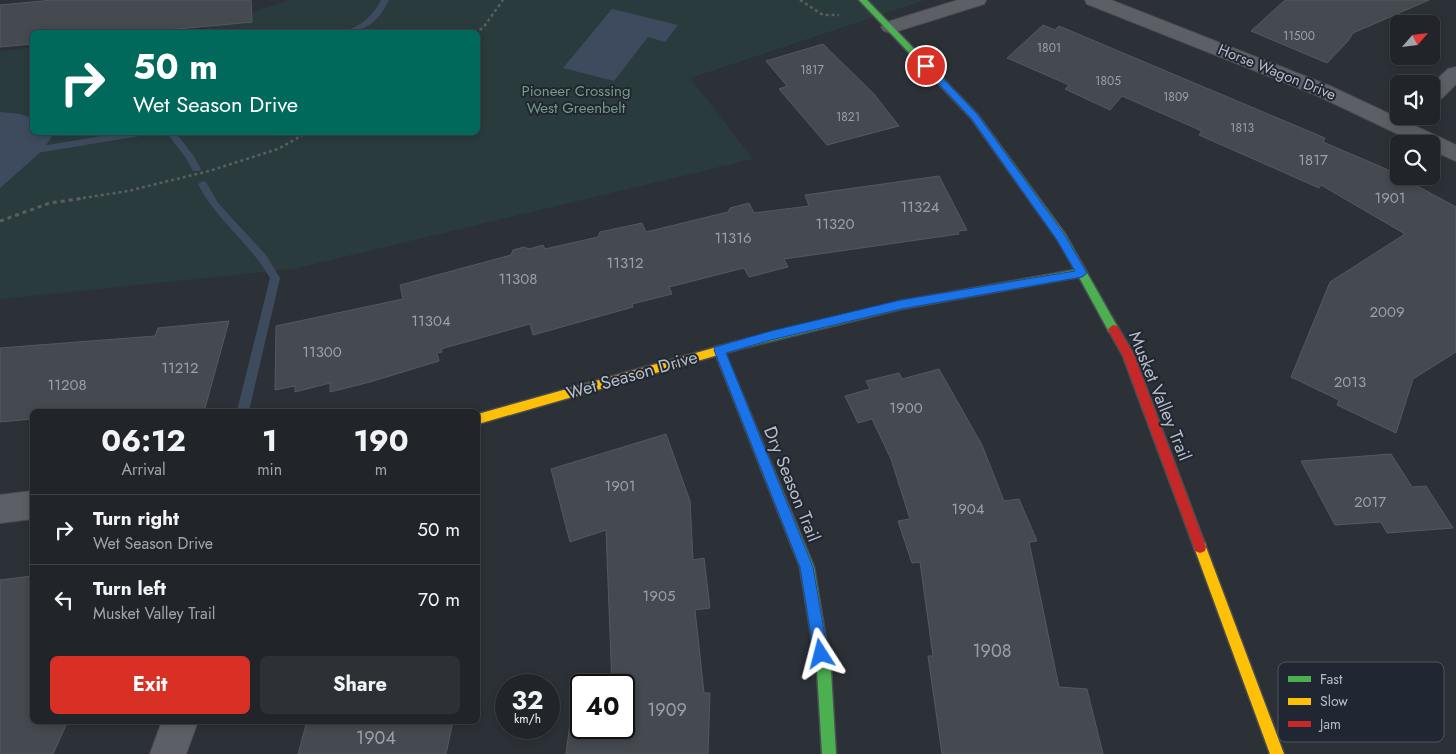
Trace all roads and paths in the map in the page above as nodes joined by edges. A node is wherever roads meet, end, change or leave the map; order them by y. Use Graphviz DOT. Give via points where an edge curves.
graph roads {
  1 [pos="503,0"];
  2 [pos="800,0"];
  3 [pos="863,0"];
  4 [pos="976,0"];
  5 [pos="1094,0"];
  6 [pos="842,14"];
  7 [pos="890,27"];
  8 [pos="478,30"];
  9 [pos="1454,73"];
  10 [pos="1440,88"];
  11 [pos="1390,115"];
  12 [pos="1413,125"];
  13 [pos="303,135"];
  14 [pos="1456,154"];
  15 [pos="0,221"];
  16 [pos="1082,273"];
  17 [pos="719,350"];
  18 [pos="480,418"];
  19 [pos="30,505"];
  20 [pos="0,509"];
  21 [pos="179,724"];
  22 [pos="168,754"];
  23 [pos="830,754"];
  24 [pos="1277,754"];
  1 -- 8 [label="path"];
  2 -- 6 [label="path" via="824,17"];
  3 -- 7 [label="street, Musket Valley Trail"];
  4 -- 7 [label="street"];
  5 -- 11 [label="street, Horse Wagon Drive"];
  7 -- 16 [label="street, Musket Valley Trail" via="974,116 1061,237"];
  9 -- 10 [label="street"];
  12 -- 14 [label="street, Horse Wagon Drive"];
  13 -- 15 [label="path" via="278,149 209,171 128,191 50,203"];
  16 -- 17 [label="street, Wet Season Drive" via="901,305"];
  16 -- 24 [label="street, Musket Valley Trail" via="1128,356"];
  17 -- 18 [label="street, Wet Season Drive"];
  17 -- 23 [label="street, Dry Season Trail" via="806,567 824,671"];
  19 -- 20 [label="street"];
  21 -- 22 [label="street"];
}
